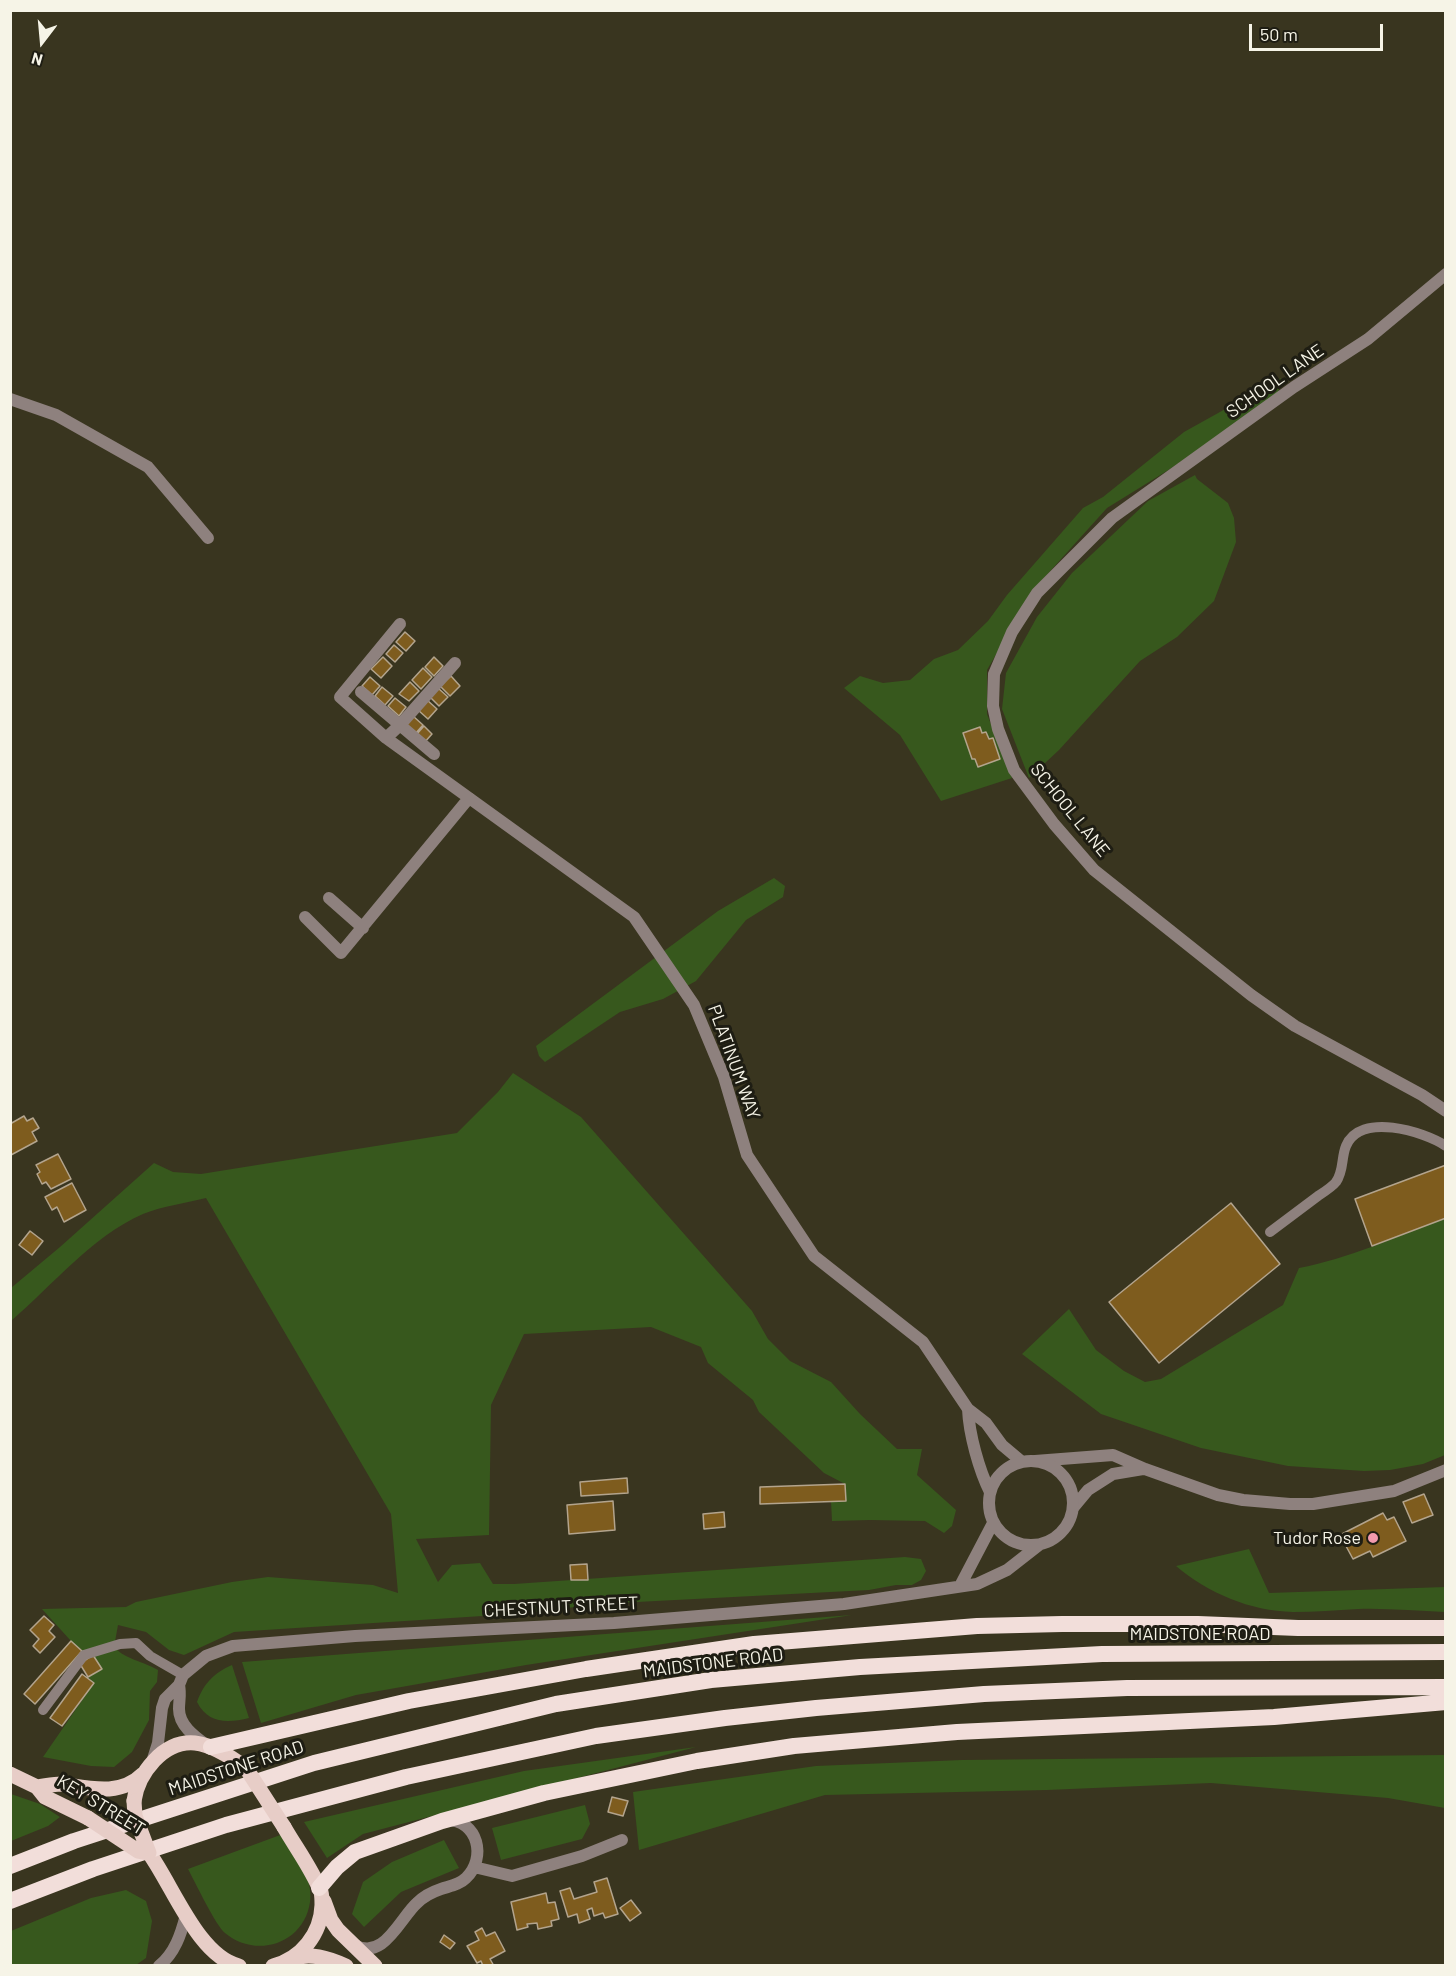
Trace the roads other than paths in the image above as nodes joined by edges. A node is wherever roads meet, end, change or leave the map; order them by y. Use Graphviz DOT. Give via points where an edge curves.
graph roads {
  1 [pos="1446,274"];
  2 [pos="10,399"];
  3 [pos="208,538"];
  4 [pos="400,624"];
  5 [pos="455,663"];
  6 [pos="361,692"];
  7 [pos="400,725"];
  8 [pos="386,738"];
  9 [pos="434,754"];
  10 [pos="469,798"];
  11 [pos="329,898"];
  12 [pos="304,917"];
  13 [pos="363,928"];
  14 [pos="1446,1111"];
  15 [pos="1446,1146"];
  16 [pos="1270,1232"];
  17 [pos="968,1409"];
  18 [pos="1021,1461"];
  19 [pos="1035,1461"];
  20 [pos="1145,1469"];
  21 [pos="1446,1470"];
  22 [pos="990,1492"];
  23 [pos="1073,1508"];
  24 [pos="993,1522"];
  25 [pos="1039,1545"];
  26 [pos="960,1587"];
  27 [pos="1446,1628"];
  28 [pos="1446,1652"];
  29 [pos="181,1680"];
  30 [pos="1446,1687"];
  31 [pos="1446,1701"];
  32 [pos="43,1710"];
  33 [pos="203,1745"];
  34 [pos="146,1771"];
  35 [pos="10,1774"];
  36 [pos="37,1787"];
  37 [pos="442,1821"];
  38 [pos="622,1840"];
  39 [pos="153,1859"];
  40 [pos="10,1866"];
  41 [pos="474,1867"];
  42 [pos="320,1892"];
  43 [pos="10,1902"];
  44 [pos="186,1916"];
  45 [pos="347,1941"];
  46 [pos="280,1963"];
  47 [pos="159,1965"];
  48 [pos="239,1965"];
  49 [pos="346,1965"];
  50 [pos="375,1965"];
  1 -- 14 [label="street, SCHOOL LANE" via="1368,339 1294,387 1112,518 1037,593 1012,632 994,674 993,706 1014,770 1094,870 1295,1026"];
  2 -- 3 [label="street" via="56,415 148,467"];
  4 -- 8 [label="street, PLATINUM WAY" via="340,697"];
  5 -- 7 [label="street"];
  6 -- 7 [label="street"];
  7 -- 8 [label="street"];
  7 -- 9 [label="street"];
  8 -- 10 [label="street, PLATINUM WAY"];
  10 -- 13 [label="street"];
  10 -- 17 [label="street, PLATINUM WAY" via="634,917 694,1005 724,1077 747,1155 814,1256 923,1342"];
  11 -- 13 [label="street"];
  12 -- 13 [label="street" via="341,953"];
  15 -- 16 [label="lane" via="1413,1131 1374,1126 1356,1133 1346,1146 1336,1183"];
  17 -- 18 [label="street, PLATINUM WAY"];
  17 -- 22 [label="street, PLATINUM WAY" via="982,1477"];
  18 -- 19 [label="street"];
  18 -- 22 [label="street" via="1001,1472"];
  19 -- 20 [label="street" via="1113,1455"];
  19 -- 23 [label="street" via="1048,1464 1068,1482"];
  20 -- 21 [label="street" via="1218,1495 1290,1504 1394,1491"];
  20 -- 23 [label="street" via="1113,1474 1088,1490"];
  22 -- 24 [label="street" via="988,1503"];
  23 -- 25 [label="street" via="1062,1532"];
  24 -- 25 [label="street" via="1012,1541"];
  24 -- 26 [label="street"];
  25 -- 26 [label="street, CHESTNUT STREET" via="1007,1570"];
  26 -- 29 [label="street, CHESTNUT STREET" via="844,1604 625,1622 233,1646 206,1656"];
  27 -- 33 [label="highway" via="1062,1624 977,1626 754,1644 409,1701"];
  28 -- 40 [label="highway, MAIDSTONE ROAD" via="1102,1654 860,1667 700,1682 556,1704 314,1763 74,1840"];
  29 -- 32 [label="lane" via="136,1643 120,1644 84,1655"];
  29 -- 33 [label="street" via="179,1711 184,1724"];
  29 -- 34 [label="street, CHESTNUT STREET" via="163,1703 156,1749"];
  30 -- 43 [label="highway" via="1127,1688 984,1694 816,1708 596,1736 406,1777 226,1825 93,1869"];
  31 -- 37 [label="highway" via="1274,1717 957,1732 794,1746 628,1774"];
  33 -- 34 [label="main road, KEY STREET" via="173,1748 160,1755"];
  33 -- 42 [label="main road, bridge" via="246,1768"];
  34 -- 36 [label="main road, KEY STREET" via="130,1784 114,1788 93,1790 60,1784"];
  34 -- 39 [label="main road, bridge" via="138,1784 135,1816"];
  35 -- 36 [label="main road, KEY STREET"];
  36 -- 39 [label="main road, KEY STREET, bridge" via="45,1797 88,1818"];
  37 -- 41 [label="street" via="458,1822 474,1836 478,1849"];
  37 -- 42 [label="highway" via="355,1852 337,1867"];
  38 -- 41 [label="street" via="512,1876"];
  39 -- 44 [label="main road"];
  41 -- 45 [label="street" via="461,1882 417,1903 380,1944 366,1949"];
  42 -- 45 [label="main road" via="333,1923"];
  42 -- 46 [label="main road" via="317,1929 308,1943"];
  44 -- 47 [label="street" via="174,1949"];
  44 -- 48 [label="main road" via="213,1952"];
  45 -- 50 [label="main road"];
  46 -- 49 [label="main road" via="309,1954"];
}
